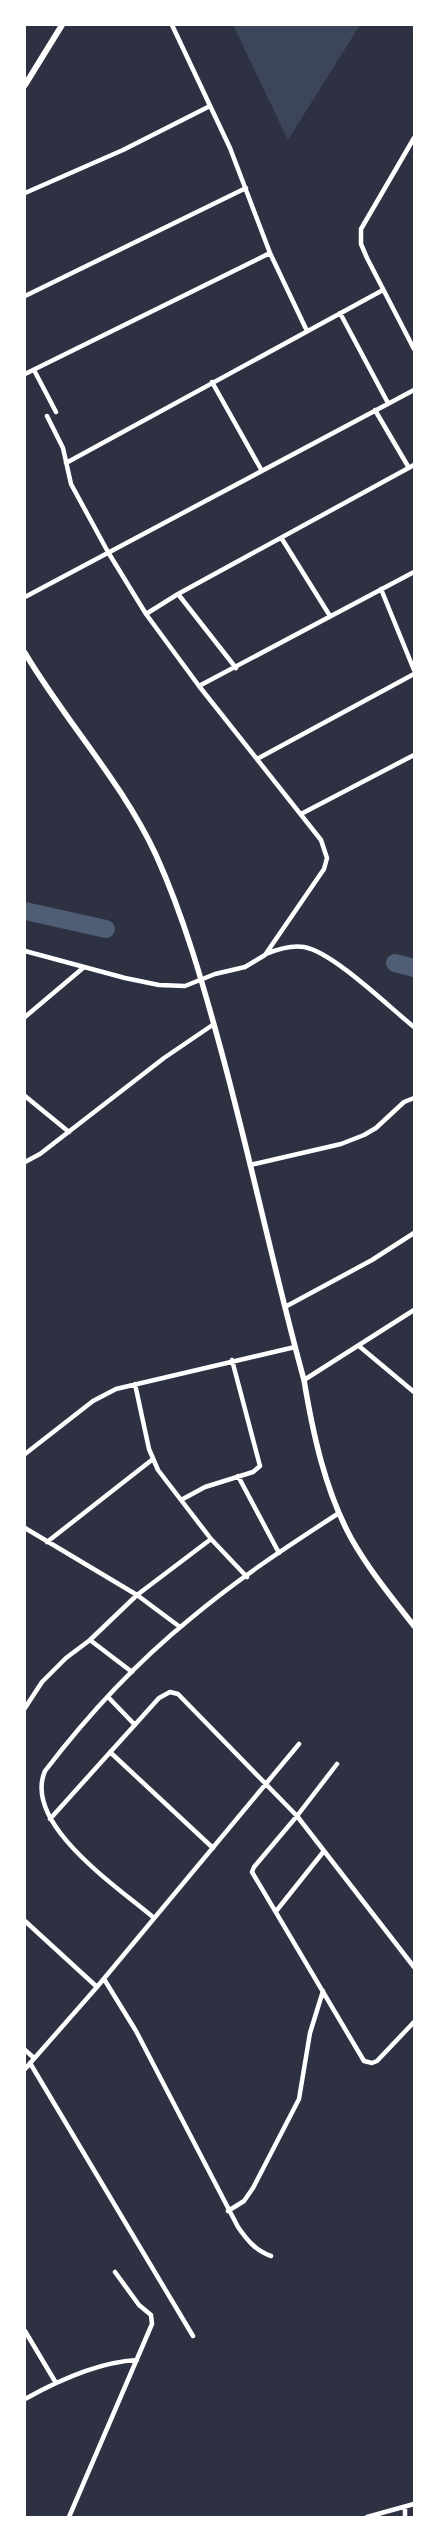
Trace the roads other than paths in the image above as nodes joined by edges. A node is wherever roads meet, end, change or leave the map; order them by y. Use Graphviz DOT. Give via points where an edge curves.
graph roads {
  1 [pos="62,25"];
  2 [pos="172,25"];
  3 [pos="25,85"];
  4 [pos="210,106"];
  5 [pos="414,138"];
  6 [pos="246,188"];
  7 [pos="25,194"];
  8 [pos="270,253"];
  9 [pos="383,290"];
  10 [pos="25,296"];
  11 [pos="340,313"];
  12 [pos="307,331"];
  13 [pos="414,349"];
  14 [pos="34,370"];
  15 [pos="25,374"];
  16 [pos="212,382"];
  17 [pos="414,390"];
  18 [pos="388,403"];
  19 [pos="375,410"];
  20 [pos="56,412"];
  21 [pos="47,416"];
  22 [pos="66,463"];
  23 [pos="412,467"];
  24 [pos="262,470"];
  25 [pos="282,539"];
  26 [pos="108,552"];
  27 [pos="414,572"];
  28 [pos="381,589"];
  29 [pos="178,594"];
  30 [pos="25,597"];
  31 [pos="146,614"];
  32 [pos="330,616"];
  33 [pos="25,653"];
  34 [pos="236,668"];
  35 [pos="414,670"];
  36 [pos="414,674"];
  37 [pos="199,686"];
  38 [pos="414,755"];
  39 [pos="257,759"];
  40 [pos="301,814"];
  41 [pos="25,951"];
  42 [pos="265,954"];
  43 [pos="83,968"];
  44 [pos="201,980"];
  45 [pos="25,1018"];
  46 [pos="214,1024"];
  47 [pos="414,1027"];
  48 [pos="25,1096"];
  49 [pos="414,1098"];
  50 [pos="69,1132"];
  51 [pos="25,1162"];
  52 [pos="250,1165"];
  53 [pos="414,1233"];
  54 [pos="285,1307"];
  55 [pos="414,1310"];
  56 [pos="359,1346"];
  57 [pos="295,1347"];
  58 [pos="232,1360"];
  59 [pos="304,1380"];
  60 [pos="135,1384"];
  61 [pos="414,1392"];
  62 [pos="25,1454"];
  63 [pos="153,1459"];
  64 [pos="238,1476"];
  65 [pos="181,1500"];
  66 [pos="339,1513"];
  67 [pos="25,1528"];
  68 [pos="211,1539"];
  69 [pos="47,1542"];
  70 [pos="279,1552"];
  71 [pos="247,1577"];
  72 [pos="137,1595"];
  73 [pos="414,1626"];
  74 [pos="180,1627"];
  75 [pos="90,1640"];
  76 [pos="132,1672"];
  77 [pos="109,1698"];
  78 [pos="25,1708"];
  79 [pos="135,1725"];
  80 [pos="299,1744"];
  81 [pos="110,1752"];
  82 [pos="337,1764"];
  83 [pos="267,1782"];
  84 [pos="297,1816"];
  85 [pos="50,1819"];
  86 [pos="213,1848"];
  87 [pos="324,1851"];
  88 [pos="276,1910"];
  89 [pos="154,1918"];
  90 [pos="25,1922"];
  91 [pos="414,1966"];
  92 [pos="104,1979"];
  93 [pos="97,1987"];
  94 [pos="323,1990"];
  95 [pos="414,2022"];
  96 [pos="25,2050"];
  97 [pos="34,2058"];
  98 [pos="30,2063"];
  99 [pos="25,2069"];
  100 [pos="228,2211"];
  101 [pos="272,2256"];
  102 [pos="115,2272"];
  103 [pos="25,2331"];
  104 [pos="192,2336"];
  105 [pos="137,2360"];
  106 [pos="56,2383"];
  107 [pos="25,2399"];
  108 [pos="414,2504"];
  109 [pos="405,2507"];
  110 [pos="69,2517"];
  111 [pos="367,2517"];
  112 [pos="405,2517"];
  1 -- 3 [label="main road"];
  2 -- 4 [label="street"];
  4 -- 6 [label="street"];
  4 -- 7 [label="street"];
  5 -- 9 [label="street" via="361,228 361,244"];
  6 -- 8 [label="street"];
  6 -- 10 [label="street"];
  8 -- 12 [label="street"];
  8 -- 14 [label="street"];
  9 -- 11 [label="street"];
  9 -- 13 [label="street"];
  11 -- 12 [label="street"];
  11 -- 18 [label="street"];
  12 -- 16 [label="street"];
  14 -- 15 [label="street"];
  14 -- 20 [label="street"];
  16 -- 22 [label="street"];
  16 -- 24 [label="street"];
  17 -- 18 [label="street"];
  18 -- 19 [label="street"];
  19 -- 23 [label="street"];
  19 -- 24 [label="street"];
  21 -- 22 [label="street" via="63,448"];
  22 -- 26 [label="street" via="71,484"];
  23 -- 25 [label="street"];
  24 -- 26 [label="street"];
  25 -- 29 [label="street"];
  25 -- 32 [label="street"];
  26 -- 30 [label="street"];
  26 -- 31 [label="street"];
  27 -- 28 [label="street"];
  28 -- 32 [label="street"];
  28 -- 35 [label="street"];
  29 -- 31 [label="street"];
  29 -- 34 [label="street"];
  31 -- 37 [label="street"];
  32 -- 34 [label="street"];
  33 -- 44 [label="main road" via="140,823 171,891"];
  34 -- 37 [label="street"];
  36 -- 39 [label="street"];
  37 -- 39 [label="street"];
  38 -- 40 [label="street"];
  39 -- 40 [label="street"];
  40 -- 42 [label="street" via="325,847 325,864"];
  41 -- 43 [label="street"];
  42 -- 44 [label="street" via="245,967"];
  42 -- 47 [label="street" via="289,947 315,951 356,978"];
  43 -- 44 [label="street" via="172,987"];
  43 -- 45 [label="street"];
  44 -- 46 [label="main road"];
  46 -- 50 [label="street" via="164,1058"];
  46 -- 52 [label="main road"];
  48 -- 50 [label="street"];
  49 -- 52 [label="street" via="404,1102 364,1135 341,1144"];
  50 -- 51 [label="street"];
  52 -- 54 [label="main road"];
  53 -- 54 [label="street" via="372,1260"];
  54 -- 57 [label="main road"];
  55 -- 56 [label="street"];
  56 -- 59 [label="street"];
  56 -- 61 [label="street"];
  57 -- 58 [label="street"];
  57 -- 59 [label="main road"];
  58 -- 60 [label="street"];
  58 -- 64 [label="street" via="260,1462 257,1470"];
  59 -- 66 [label="main road" via="311,1419"];
  60 -- 62 [label="street" via="93,1401"];
  60 -- 63 [label="street"];
  63 -- 65 [label="street"];
  63 -- 69 [label="street"];
  64 -- 65 [label="street" via="205,1487"];
  64 -- 70 [label="street"];
  65 -- 68 [label="street"];
  66 -- 70 [label="street"];
  66 -- 73 [label="main road" via="372,1572"];
  67 -- 69 [label="street"];
  68 -- 71 [label="street"];
  68 -- 72 [label="street"];
  69 -- 72 [label="street"];
  70 -- 71 [label="street"];
  71 -- 74 [label="street"];
  72 -- 74 [label="street"];
  72 -- 75 [label="street"];
  74 -- 76 [label="street"];
  75 -- 76 [label="street"];
  75 -- 78 [label="street" via="53,1670"];
  76 -- 77 [label="street"];
  77 -- 79 [label="street"];
  77 -- 85 [label="street" via="45,1771 41,1792"];
  79 -- 81 [label="street"];
  79 -- 83 [label="street" via="163,1695 170,1692 178,1694"];
  80 -- 83 [label="street"];
  81 -- 85 [label="street"];
  81 -- 86 [label="street"];
  82 -- 84 [label="street"];
  83 -- 84 [label="street"];
  83 -- 86 [label="street"];
  84 -- 87 [label="street"];
  84 -- 88 [label="street" via="252,1870"];
  85 -- 89 [label="street" via="78,1853"];
  86 -- 89 [label="street"];
  87 -- 88 [label="street"];
  87 -- 91 [label="street"];
  88 -- 94 [label="street"];
  89 -- 92 [label="street"];
  90 -- 93 [label="street"];
  92 -- 93 [label="street"];
  92 -- 100 [label="street" via="167,2088"];
  93 -- 97 [label="street"];
  94 -- 95 [label="street" via="361,2057 368,2063 377,2061"];
  94 -- 100 [label="street" via="310,2033 299,2099 253,2188 244,2201"];
  96 -- 97 [label="street"];
  97 -- 98 [label="street"];
  98 -- 99 [label="street"];
  98 -- 104 [label="street"];
  100 -- 101 [label="street" via="248,2241 262,2253"];
  102 -- 105 [label="street" via="152,2319"];
  103 -- 106 [label="street"];
  105 -- 106 [label="street" via="107,2364"];
  105 -- 110 [label="street"];
  106 -- 107 [label="street"];
  108 -- 109 [label="street"];
  109 -- 111 [label="street"];
  109 -- 112 [label="street"];
}
